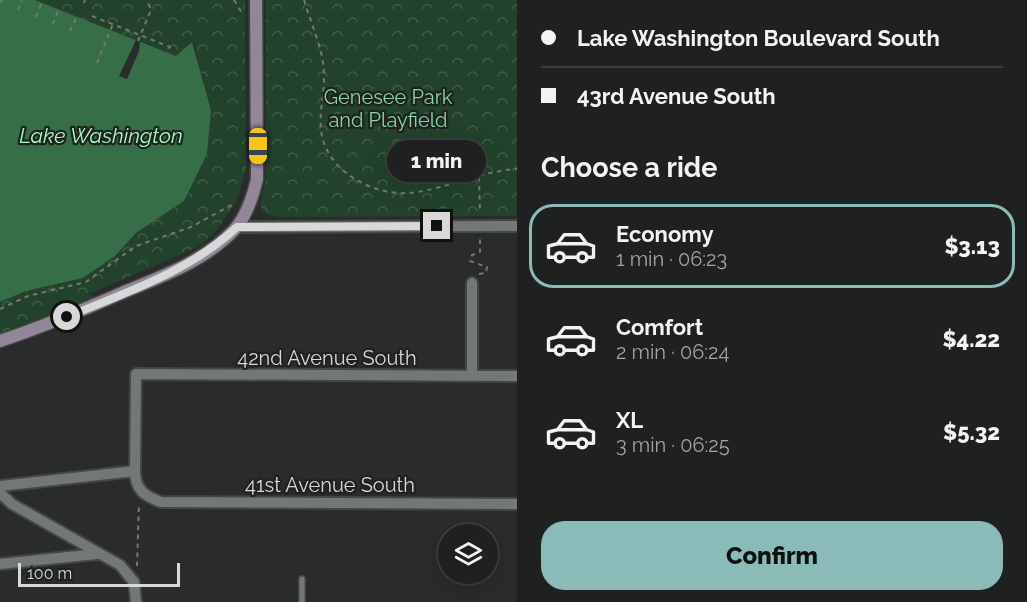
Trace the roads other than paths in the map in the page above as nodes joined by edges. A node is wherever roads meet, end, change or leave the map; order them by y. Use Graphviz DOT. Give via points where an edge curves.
graph roads {
  1 [pos="256,0"];
  2 [pos="517,226"];
  3 [pos="237,227"];
  4 [pos="473,279"];
  5 [pos="0,341"];
  6 [pos="472,376"];
  7 [pos="517,376"];
  8 [pos="135,471"];
  9 [pos="0,486"];
  10 [pos="0,493"];
  11 [pos="517,504"];
  12 [pos="97,554"];
  13 [pos="0,564"];
  14 [pos="302,579"];
  15 [pos="136,602"];
  16 [pos="302,602"];
  1 -- 3 [label="main road" via="257,179 252,200"];
  2 -- 3 [label="street"];
  3 -- 5 [label="main road" via="216,246 170,273"];
  4 -- 6 [label="street"];
  6 -- 7 [label="street, 42nd Avenue South"];
  6 -- 8 [label="street, 42nd Avenue South" via="136,374"];
  8 -- 9 [label="street"];
  8 -- 11 [label="street, 41st Avenue South" via="135,482 143,498 161,502"];
  10 -- 12 [label="street"];
  12 -- 13 [label="street"];
  12 -- 15 [label="street" via="134,570"];
  14 -- 16 [label="lane"];
}
